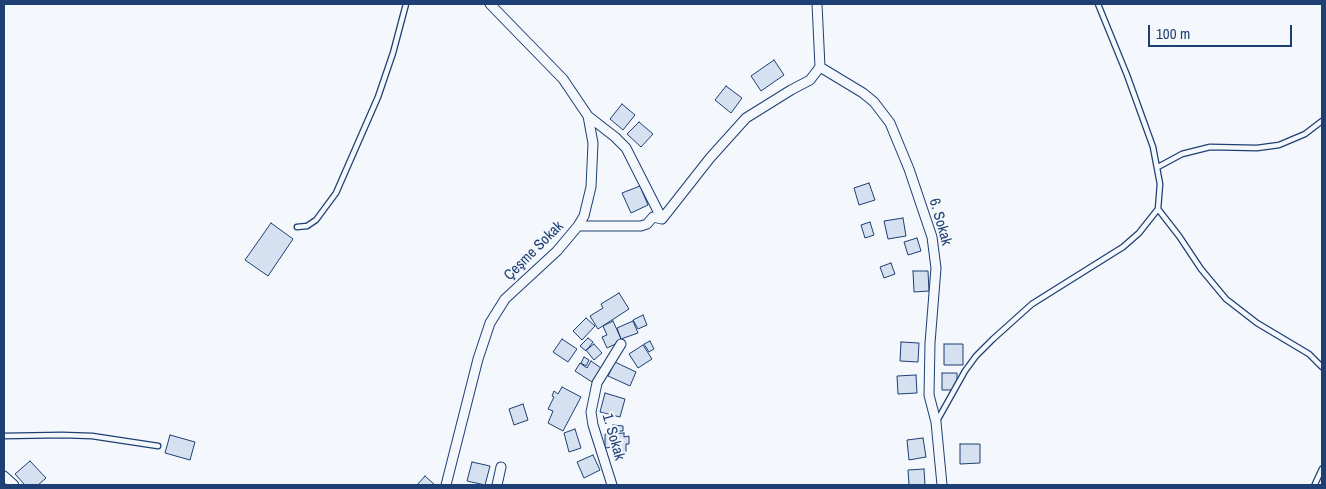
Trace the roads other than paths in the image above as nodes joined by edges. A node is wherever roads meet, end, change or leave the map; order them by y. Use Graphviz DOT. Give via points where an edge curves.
graph roads {
  1 [pos="406,4"];
  2 [pos="490,4"];
  3 [pos="817,4"];
  4 [pos="1098,4"];
  5 [pos="820,67"];
  6 [pos="588,116"];
  7 [pos="1322,121"];
  8 [pos="1158,167"];
  9 [pos="1158,209"];
  10 [pos="662,219"];
  11 [pos="578,226"];
  12 [pos="297,227"];
  13 [pos="621,344"];
  14 [pos="1322,367"];
  15 [pos="936,422"];
  16 [pos="4,436"];
  17 [pos="158,446"];
  18 [pos="501,467"];
  19 [pos="1322,469"];
  20 [pos="4,476"];
  21 [pos="1315,484"];
  22 [pos="14,485"];
  23 [pos="446,485"];
  24 [pos="497,485"];
  25 [pos="612,485"];
  26 [pos="942,485"];
  1 -- 12 [label="lane" via="378,97 336,193 316,220 307,226"];
  2 -- 6 [label="street, Çeşme Sokak" via="563,80"];
  3 -- 5 [label="street"];
  4 -- 8 [label="lane" via="1153,146"];
  5 -- 10 [label="street" via="810,80 746,118"];
  5 -- 15 [label="street, 6. Sokak" via="863,93 890,122 932,237 936,268 928,384"];
  6 -- 10 [label="street" via="626,148"];
  6 -- 11 [label="street, Çeşme Sokak" via="593,143 591,187 588,206"];
  7 -- 8 [label="lane" via="1305,134 1280,145 1203,148 1182,154"];
  8 -- 9 [label="lane"];
  9 -- 14 [label="lane" via="1226,299 1257,323 1310,354"];
  9 -- 15 [label="lane" via="1123,247 1032,304 993,339 965,371"];
  10 -- 11 [label="street" via="654,217 641,226"];
  11 -- 23 [label="street, Çeşme Sokak" via="557,251 505,299 490,323"];
  13 -- 25 [label="street, 1. Sokak" via="597,383 591,412"];
  15 -- 26 [label="street, 6. Sokak"];
  16 -- 17 [label="lane" via="92,436"];
  18 -- 24 [label="street"];
  19 -- 21 [label="lane"];
  20 -- 22 [label="street"];
}
